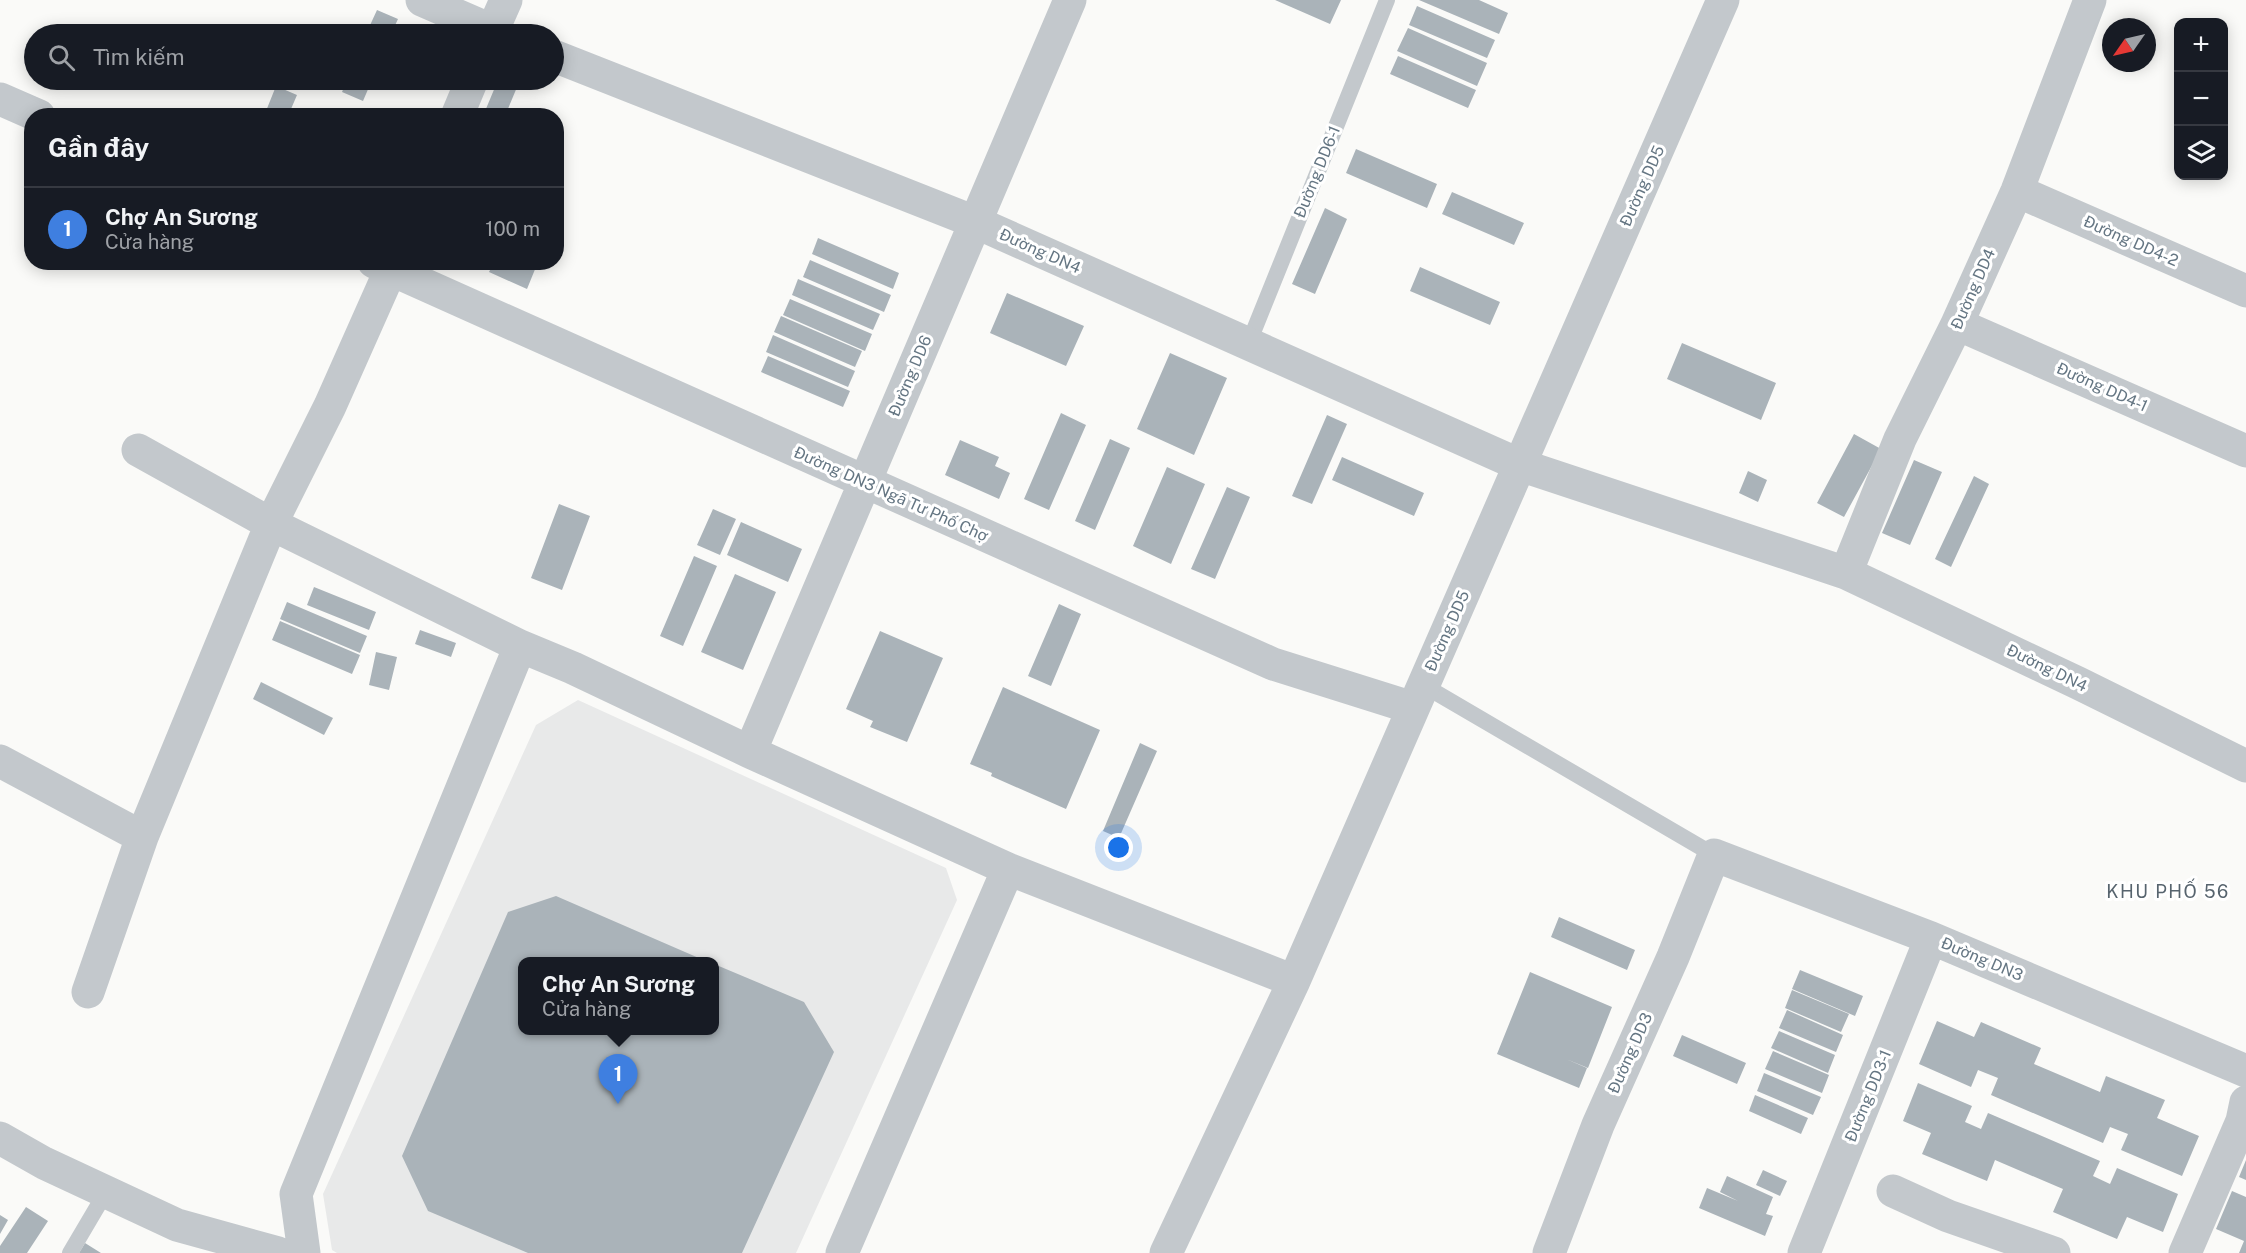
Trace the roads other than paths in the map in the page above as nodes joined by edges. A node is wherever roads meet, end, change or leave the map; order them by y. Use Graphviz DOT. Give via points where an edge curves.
graph roads {
  1 [pos="422,0"];
  2 [pos="506,0"];
  3 [pos="1070,0"];
  4 [pos="1387,0"];
  5 [pos="1723,0"];
  6 [pos="2090,0"];
  7 [pos="473,24"];
  8 [pos="498,24"];
  9 [pos="564,60"];
  10 [pos="468,90"];
  11 [pos="0,99"];
  12 [pos="460,108"];
  13 [pos="24,109"];
  14 [pos="2017,191"];
  15 [pos="975,222"];
  16 [pos="384,270"];
  17 [pos="397,270"];
  18 [pos="2246,291"];
  19 [pos="1957,324"];
  20 [pos="1248,345"];
  21 [pos="138,450"];
  22 [pos="2246,451"];
  23 [pos="1520,465"];
  24 [pos="865,482"];
  25 [pos="271,524"];
  26 [pos="1846,573"];
  27 [pos="520,646"];
  28 [pos="1418,697"];
  29 [pos="750,752"];
  30 [pos="0,761"];
  31 [pos="2246,766"];
  32 [pos="142,837"];
  33 [pos="1714,855"];
  34 [pos="1008,869"];
  35 [pos="1931,938"];
  36 [pos="1294,981"];
  37 [pos="88,992"];
  38 [pos="2246,1071"];
  39 [pos="2246,1102"];
  40 [pos="0,1138"];
  41 [pos="106,1191"];
  42 [pos="1893,1191"];
  43 [pos="70,1253"];
  44 [pos="278,1253"];
  45 [pos="304,1253"];
  46 [pos="842,1253"];
  47 [pos="1166,1253"];
  48 [pos="1549,1253"];
  49 [pos="1804,1253"];
  50 [pos="2054,1253"];
  51 [pos="2185,1253"];
  1 -- 7 [label="street"];
  2 -- 8 [label="street"];
  3 -- 15 [label="street, Đường DD6"];
  4 -- 20 [label="lane, Đường DD6-1"];
  5 -- 23 [label="street, Đường DD5"];
  6 -- 14 [label="street, Đường DD4"];
  9 -- 15 [label="street, Đường DN4"];
  10 -- 12 [label="street"];
  11 -- 13 [label="street"];
  14 -- 18 [label="street, Đường DD4-2"];
  14 -- 19 [label="street, Đường DD4"];
  15 -- 20 [label="street, Đường DN4"];
  15 -- 24 [label="street, Đường DD6"];
  16 -- 25 [label="street" via="330,406"];
  17 -- 24 [label="street, Đường DN3 Ngã Tư Phố Chợ"];
  19 -- 22 [label="street, Đường DD4-1"];
  19 -- 26 [label="street, Đường DD4" via="1900,439"];
  20 -- 23 [label="street, Đường DN4"];
  21 -- 25 [label="street"];
  23 -- 26 [label="street, Đường DN4"];
  23 -- 28 [label="street, Đường DD5"];
  24 -- 28 [label="street, Đường DN3 Ngã Tư Phố Chợ" via="1274,664"];
  24 -- 29 [label="street, Đường DD6"];
  25 -- 27 [label="street"];
  25 -- 32 [label="street"];
  26 -- 31 [label="street, Đường DN4"];
  27 -- 29 [label="street"];
  27 -- 45 [label="street" via="296,1194"];
  28 -- 33 [label="lane"];
  28 -- 36 [label="street, Đường DD5"];
  29 -- 34 [label="street"];
  30 -- 32 [label="street"];
  32 -- 37 [label="street"];
  33 -- 35 [label="street, Đường DN3"];
  33 -- 48 [label="street, Đường DD3" via="1598,1125"];
  34 -- 36 [label="street"];
  34 -- 46 [label="street"];
  35 -- 38 [label="street, Đường DN3"];
  35 -- 49 [label="street, Đường DD3-1"];
  36 -- 47 [label="street, Đường DD5"];
  39 -- 51 [label="street" via="2242,1121"];
  40 -- 41 [label="street"];
  41 -- 43 [label="lane"];
  41 -- 44 [label="street" via="177,1225"];
  42 -- 50 [label="street" via="1948,1216"];
}
